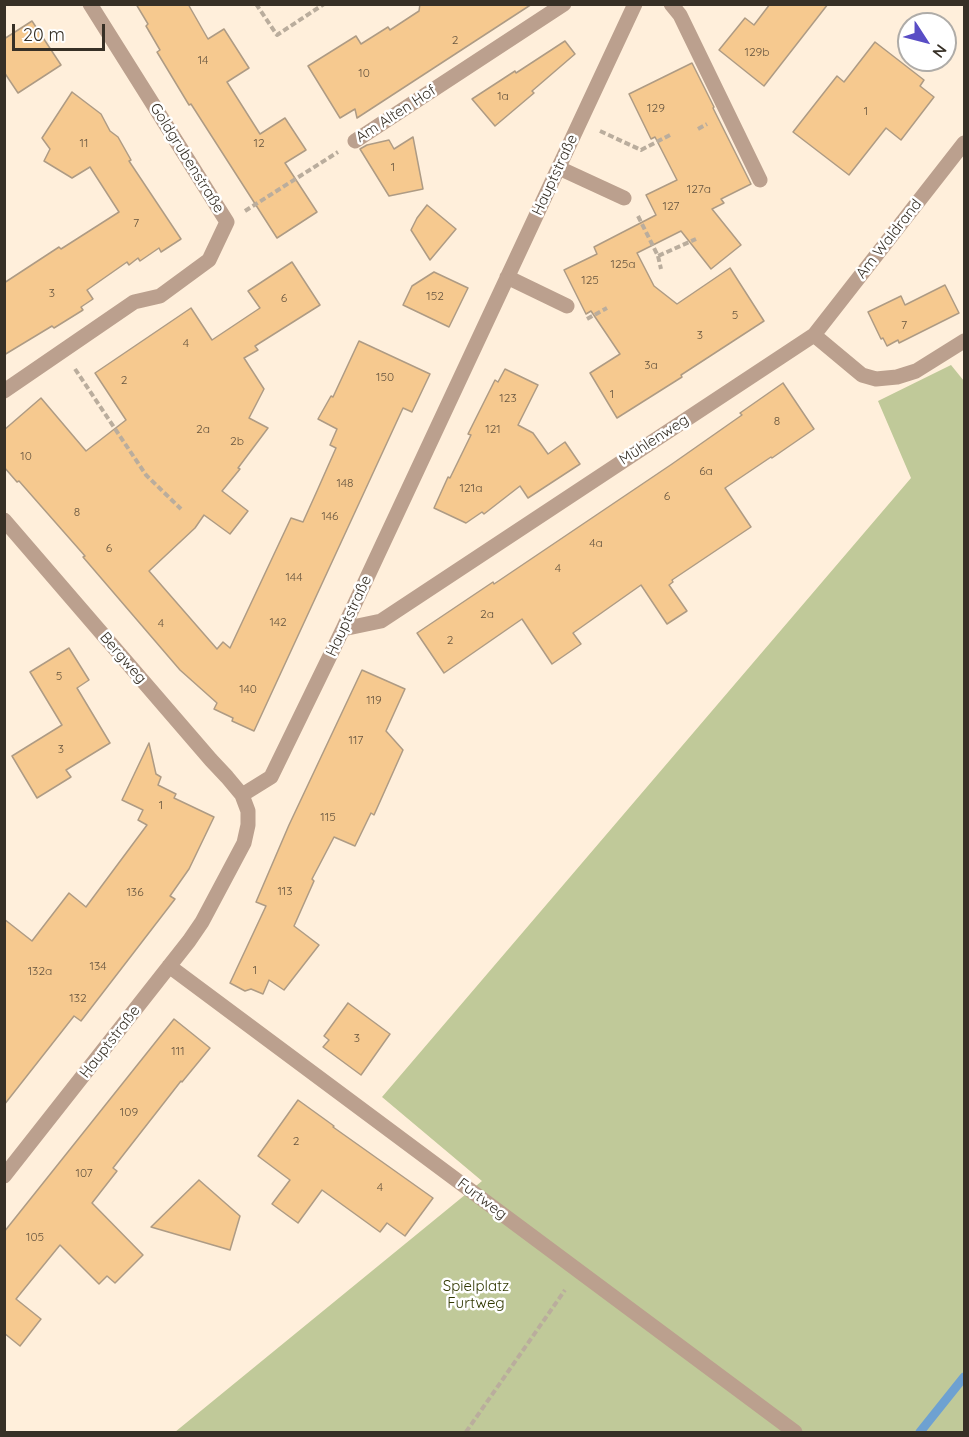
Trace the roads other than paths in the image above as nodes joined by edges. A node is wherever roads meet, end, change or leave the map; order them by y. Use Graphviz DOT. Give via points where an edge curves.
graph roads {
  1 [pos="90,4"];
  2 [pos="564,4"];
  3 [pos="634,4"];
  4 [pos="671,4"];
  5 [pos="355,141"];
  6 [pos="964,143"];
  7 [pos="559,168"];
  8 [pos="760,180"];
  9 [pos="624,198"];
  10 [pos="507,278"];
  11 [pos="567,306"];
  12 [pos="814,335"];
  13 [pos="964,341"];
  14 [pos="4,391"];
  15 [pos="4,519"];
  16 [pos="343,629"];
  17 [pos="242,795"];
  18 [pos="170,966"];
  19 [pos="4,1176"];
  20 [pos="795,1432"];
  1 -- 14 [label="street, Goldgrubenstraße" via="227,222 209,260 160,296 134,302"];
  2 -- 5 [label="street, Am Alten Hof"];
  3 -- 7 [label="street, Hauptstraße"];
  4 -- 8 [label="street" via="680,15"];
  6 -- 12 [label="street, Am Waldrand"];
  7 -- 9 [label="street"];
  7 -- 10 [label="street, Hauptstraße"];
  10 -- 11 [label="street"];
  10 -- 16 [label="street, Hauptstraße"];
  12 -- 13 [label="street" via="862,375 876,379 916,370"];
  12 -- 16 [label="street, Mühlenweg" via="381,621"];
  15 -- 17 [label="street, Bergweg"];
  16 -- 17 [label="street, Hauptstraße" via="271,777"];
  17 -- 18 [label="street, Hauptstraße" via="248,811 244,843 202,922"];
  18 -- 19 [label="street, Hauptstraße"];
  18 -- 20 [label="street, Furtweg"];
}
